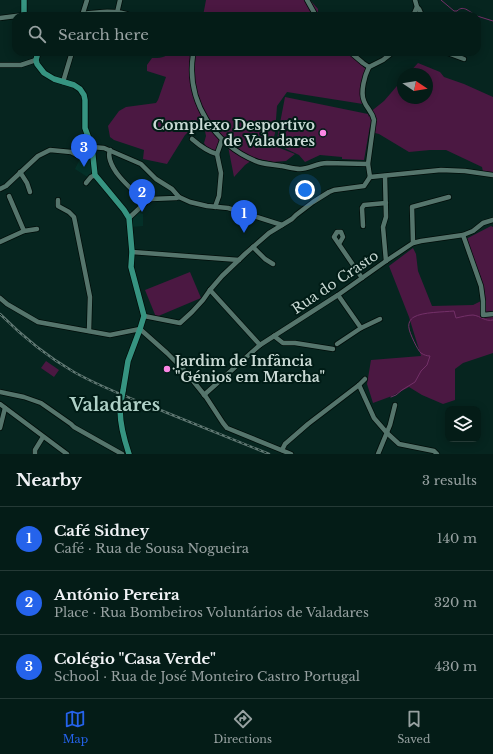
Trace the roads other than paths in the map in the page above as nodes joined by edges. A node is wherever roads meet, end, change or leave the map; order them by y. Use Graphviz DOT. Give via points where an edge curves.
graph roads {
  1 [pos="24,0"];
  2 [pos="87,0"];
  3 [pos="120,0"];
  4 [pos="307,0"];
  5 [pos="415,0"];
  6 [pos="417,8"];
  7 [pos="25,12"];
  8 [pos="83,12"];
  9 [pos="117,12"];
  10 [pos="314,12"];
  11 [pos="415,12"];
  12 [pos="420,12"];
  13 [pos="12,17"];
  14 [pos="0,18"];
  15 [pos="37,56"];
  16 [pos="71,56"];
  17 [pos="191,56"];
  18 [pos="354,56"];
  19 [pos="388,56"];
  20 [pos="456,56"];
  21 [pos="464,59"];
  22 [pos="36,60"];
  23 [pos="0,65"];
  24 [pos="369,67"];
  25 [pos="63,82"];
  26 [pos="192,139"];
  27 [pos="222,140"];
  28 [pos="92,147"];
  29 [pos="110,150"];
  30 [pos="217,154"];
  31 [pos="92,155"];
  32 [pos="368,164"];
  33 [pos="20,172"];
  34 [pos="95,175"];
  35 [pos="493,175"];
  36 [pos="385,176"];
  37 [pos="370,177"];
  38 [pos="86,183"];
  39 [pos="0,189"];
  40 [pos="30,192"];
  41 [pos="9,196"];
  42 [pos="179,197"];
  43 [pos="449,197"];
  44 [pos="58,200"];
  45 [pos="386,203"];
  46 [pos="145,204"];
  47 [pos="215,207"];
  48 [pos="129,218"];
  49 [pos="493,220"];
  50 [pos="282,225"];
  51 [pos="363,226"];
  52 [pos="37,229"];
  53 [pos="24,231"];
  54 [pos="463,235"];
  55 [pos="0,242"];
  56 [pos="413,243"];
  57 [pos="339,244"];
  58 [pos="253,247"];
  59 [pos="132,252"];
  60 [pos="239,260"];
  61 [pos="386,260"];
  62 [pos="273,264"];
  63 [pos="362,278"];
  64 [pos="210,290"];
  65 [pos="338,295"];
  66 [pos="0,298"];
  67 [pos="493,314"];
  68 [pos="144,316"];
  69 [pos="380,319"];
  70 [pos="361,328"];
  71 [pos="140,329"];
  72 [pos="88,331"];
  73 [pos="274,336"];
  74 [pos="337,344"];
  75 [pos="260,345"];
  76 [pos="333,349"];
  77 [pos="366,379"];
  78 [pos="359,385"];
  79 [pos="0,392"];
  80 [pos="204,395"];
  81 [pos="0,404"];
  82 [pos="395,405"];
  83 [pos="4,408"];
  84 [pos="0,428"];
  85 [pos="387,433"];
  86 [pos="43,437"];
  87 [pos="282,450"];
  88 [pos="35,454"];
  89 [pos="67,454"];
  90 [pos="125,454"];
  91 [pos="291,454"];
  92 [pos="378,454"];
  93 [pos="437,454"];
  1 -- 7 [label="main road"];
  2 -- 8 [label="street"];
  3 -- 9 [label="street"];
  4 -- 10 [label="street"];
  5 -- 6 [label="street"];
  6 -- 11 [label="street"];
  6 -- 12 [label="street"];
  13 -- 14 [label="street"];
  15 -- 22 [label="main road"];
  16 -- 25 [label="street"];
  17 -- 27 [label="street" via="192,80 200,108"];
  18 -- 24 [label="street"];
  19 -- 24 [label="street"];
  20 -- 21 [label="street"];
  22 -- 23 [label="street" via="21,65"];
  22 -- 25 [label="main road" via="44,73"];
  24 -- 32 [label="street" via="365,76 363,99 374,120"];
  25 -- 28 [label="main road" via="74,85 84,95 85,128"];
  26 -- 30 [label="street"];
  27 -- 30 [label="street"];
  27 -- 32 [label="street" via="249,158 272,165 304,169 326,162"];
  28 -- 29 [label="street"];
  28 -- 31 [label="main road"];
  29 -- 42 [label="street" via="141,164"];
  29 -- 46 [label="street" via="109,158 116,172"];
  30 -- 47 [label="street" via="221,173 219,196"];
  31 -- 33 [label="street" via="79,156 71,152 50,150 38,156"];
  31 -- 34 [label="main road"];
  32 -- 37 [label="street"];
  33 -- 39 [label="street"];
  33 -- 40 [label="street"];
  34 -- 38 [label="street"];
  34 -- 48 [label="main road"];
  35 -- 36 [label="street" via="441,170"];
  36 -- 37 [label="street"];
  36 -- 45 [label="street"];
  37 -- 50 [label="street" via="364,186 329,192"];
  41 -- 53 [label="street"];
  42 -- 46 [label="street" via="151,199"];
  42 -- 47 [label="street"];
  43 -- 56 [label="street" via="412,207"];
  44 -- 72 [label="street" via="58,206 74,217 90,297"];
  45 -- 51 [label="street" via="364,205"];
  45 -- 61 [label="street" via="383,227"];
  46 -- 48 [label="street"];
  47 -- 50 [label="street" via="228,208"];
  48 -- 59 [label="main road"];
  49 -- 54 [label="street, Rua do Crasto"];
  50 -- 58 [label="street"];
  52 -- 53 [label="street"];
  53 -- 55 [label="street"];
  54 -- 56 [label="street, Rua do Crasto"];
  54 -- 67 [label="street" via="481,286 483,316"];
  56 -- 61 [label="street, Rua do Crasto"];
  57 -- 63 [label="street"];
  58 -- 60 [label="street"];
  58 -- 62 [label="street" via="265,260"];
  59 -- 60 [label="street"];
  59 -- 68 [label="main road" via="131,267"];
  60 -- 64 [label="street"];
  61 -- 63 [label="street, Rua do Crasto"];
  63 -- 65 [label="street, Rua do Crasto"];
  64 -- 68 [label="street" via="180,323"];
  64 -- 75 [label="street"];
  65 -- 70 [label="street"];
  65 -- 73 [label="street, Rua do Crasto"];
  66 -- 72 [label="street" via="38,322"];
  68 -- 71 [label="main road"];
  69 -- 70 [label="street"];
  70 -- 74 [label="street"];
  71 -- 72 [label="street" via="110,335"];
  71 -- 80 [label="street" via="185,371"];
  71 -- 90 [label="main road, bridge" via="128,361 120,410"];
  73 -- 75 [label="street, Rua do Crasto"];
  73 -- 76 [label="street" via="283,343"];
  75 -- 80 [label="street, Rua do Crasto"];
  77 -- 78 [label="street"];
  78 -- 85 [label="street" via="374,418"];
  78 -- 87 [label="street" via="308,424 285,444"];
  79 -- 90 [label="street" via="41,403 74,427"];
  80 -- 87 [label="street" via="227,428"];
  81 -- 83 [label="street"];
  82 -- 85 [label="street"];
  83 -- 84 [label="street"];
  83 -- 86 [label="street"];
  85 -- 92 [label="street"];
  85 -- 93 [label="street" via="399,444 434,451"];
  86 -- 88 [label="street"];
  86 -- 89 [label="street"];
  87 -- 91 [label="street"];
}
